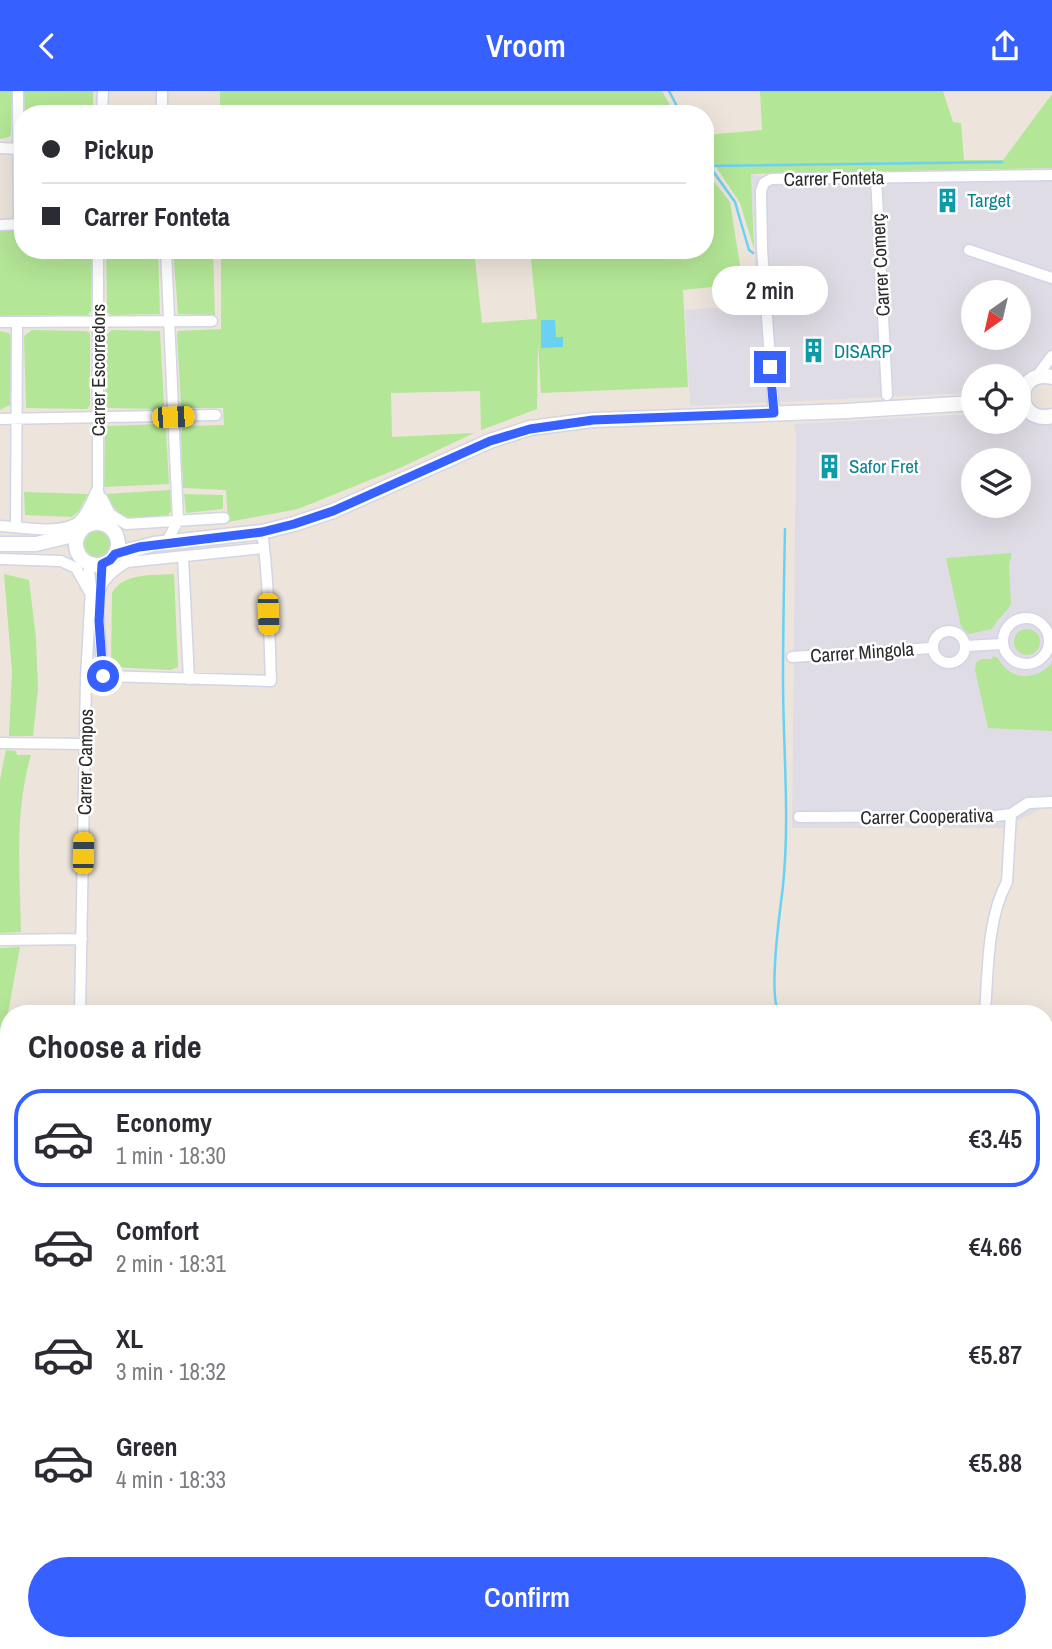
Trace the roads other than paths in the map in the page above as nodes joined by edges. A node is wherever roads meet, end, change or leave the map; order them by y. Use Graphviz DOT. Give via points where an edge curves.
graph roads {
  1 [pos="1052,175"];
  2 [pos="876,177"];
  3 [pos="969,250"];
  4 [pos="98,259"];
  5 [pos="166,259"];
  6 [pos="1052,278"];
  7 [pos="212,321"];
  8 [pos="169,322"];
  9 [pos="0,323"];
  10 [pos="17,323"];
  11 [pos="98,323"];
  12 [pos="1052,356"];
  13 [pos="1034,381"];
  14 [pos="887,395"];
  15 [pos="961,404"];
  16 [pos="1031,412"];
  17 [pos="774,413"];
  18 [pos="216,415"];
  19 [pos="1052,416"];
  20 [pos="97,417"];
  21 [pos="173,417"];
  22 [pos="0,419"];
  23 [pos="16,419"];
  24 [pos="98,489"];
  25 [pos="224,518"];
  26 [pos="178,521"];
  27 [pos="0,526"];
  28 [pos="16,526"];
  29 [pos="83,529"];
  30 [pos="113,531"];
  31 [pos="262,532"];
  32 [pos="160,543"];
  33 [pos="0,544"];
  34 [pos="36,544"];
  35 [pos="264,548"];
  36 [pos="115,554"];
  37 [pos="183,557"];
  38 [pos="0,559"];
  39 [pos="89,560"];
  40 [pos="96,590"];
  41 [pos="99,621"];
  42 [pos="1051,641"];
  43 [pos="1003,644"];
  44 [pos="965,646"];
  45 [pos="932,648"];
  46 [pos="792,657"];
  47 [pos="189,678"];
  48 [pos="86,679"];
  49 [pos="0,743"];
  50 [pos="85,744"];
  51 [pos="1052,802"];
  52 [pos="1011,814"];
  53 [pos="799,817"];
  54 [pos="82,939"];
  55 [pos="0,940"];
  56 [pos="80,1005"];
  57 [pos="986,1005"];
  1 -- 2 [label="street, Carrer Fonteta"];
  2 -- 14 [label="street, Carrer Comerç"];
  2 -- 17 [label="street, Carrer Fonteta" via="771,179 762,186"];
  3 -- 6 [label="street"];
  4 -- 11 [label="street, Carrer Escorredors"];
  5 -- 8 [label="street"];
  7 -- 8 [label="street"];
  8 -- 11 [label="street"];
  8 -- 21 [label="street"];
  9 -- 10 [label="street"];
  10 -- 11 [label="street"];
  10 -- 23 [label="street"];
  11 -- 20 [label="street, Carrer Escorredors"];
  12 -- 13 [label="street"];
  15 -- 17 [label="street"];
  16 -- 19 [label="street"];
  17 -- 31 [label="street" via="593,420 530,429 490,441 333,511"];
  18 -- 21 [label="street"];
  20 -- 21 [label="street"];
  20 -- 23 [label="street"];
  20 -- 24 [label="street, Carrer Escorredors"];
  21 -- 26 [label="street"];
  22 -- 23 [label="street"];
  23 -- 28 [label="street"];
  24 -- 26 [label="street" via="110,514 126,524"];
  24 -- 28 [label="street" via="77,522 47,529"];
  24 -- 29 [label="street, Carrer Escorredors"];
  24 -- 30 [label="street, Carrer Escorredors" via="101,515"];
  25 -- 26 [label="street"];
  26 -- 32 [label="street"];
  27 -- 28 [label="street"];
  29 -- 30 [label="street" via="99,523"];
  29 -- 34 [label="street"];
  29 -- 39 [label="street" via="76,546"];
  30 -- 32 [label="street"];
  30 -- 36 [label="street" via="118,541"];
  31 -- 32 [label="street"];
  31 -- 35 [label="street"];
  32 -- 36 [label="street"];
  33 -- 34 [label="street"];
  34 -- 39 [label="street"];
  35 -- 37 [label="street"];
  35 -- 47 [label="street" via="271,681"];
  36 -- 39 [label="street" via="110,560"];
  37 -- 40 [label="street" via="127,562 114,569"];
  37 -- 47 [label="street"];
  38 -- 40 [label="street" via="61,561 76,568"];
  39 -- 40 [label="street"];
  40 -- 41 [label="street"];
  40 -- 48 [label="street"];
  41 -- 47 [label="street" via="103,676"];
  41 -- 48 [label="street" via="92,669"];
  42 -- 43 [label="street" via="1044,656 1031,664 1010,658"];
  42 -- 43 [label="street" via="1044,627 1025,618 1010,624"];
  43 -- 44 [label="street"];
  44 -- 45 [label="street" via="959,634 947,631 938,635"];
  44 -- 45 [label="street" via="960,659 948,663 940,661"];
  45 -- 46 [label="street, Carrer Mingola"];
  48 -- 50 [label="street, Carrer Campos"];
  49 -- 50 [label="street"];
  50 -- 54 [label="street, Carrer Campos"];
  51 -- 52 [label="street, Carrer Cooperativa" via="1028,803"];
  52 -- 53 [label="street, Carrer Cooperativa"];
  52 -- 57 [label="street" via="1007,882 991,940"];
  54 -- 55 [label="street"];
  54 -- 56 [label="street, Carrer Campos"];
}
